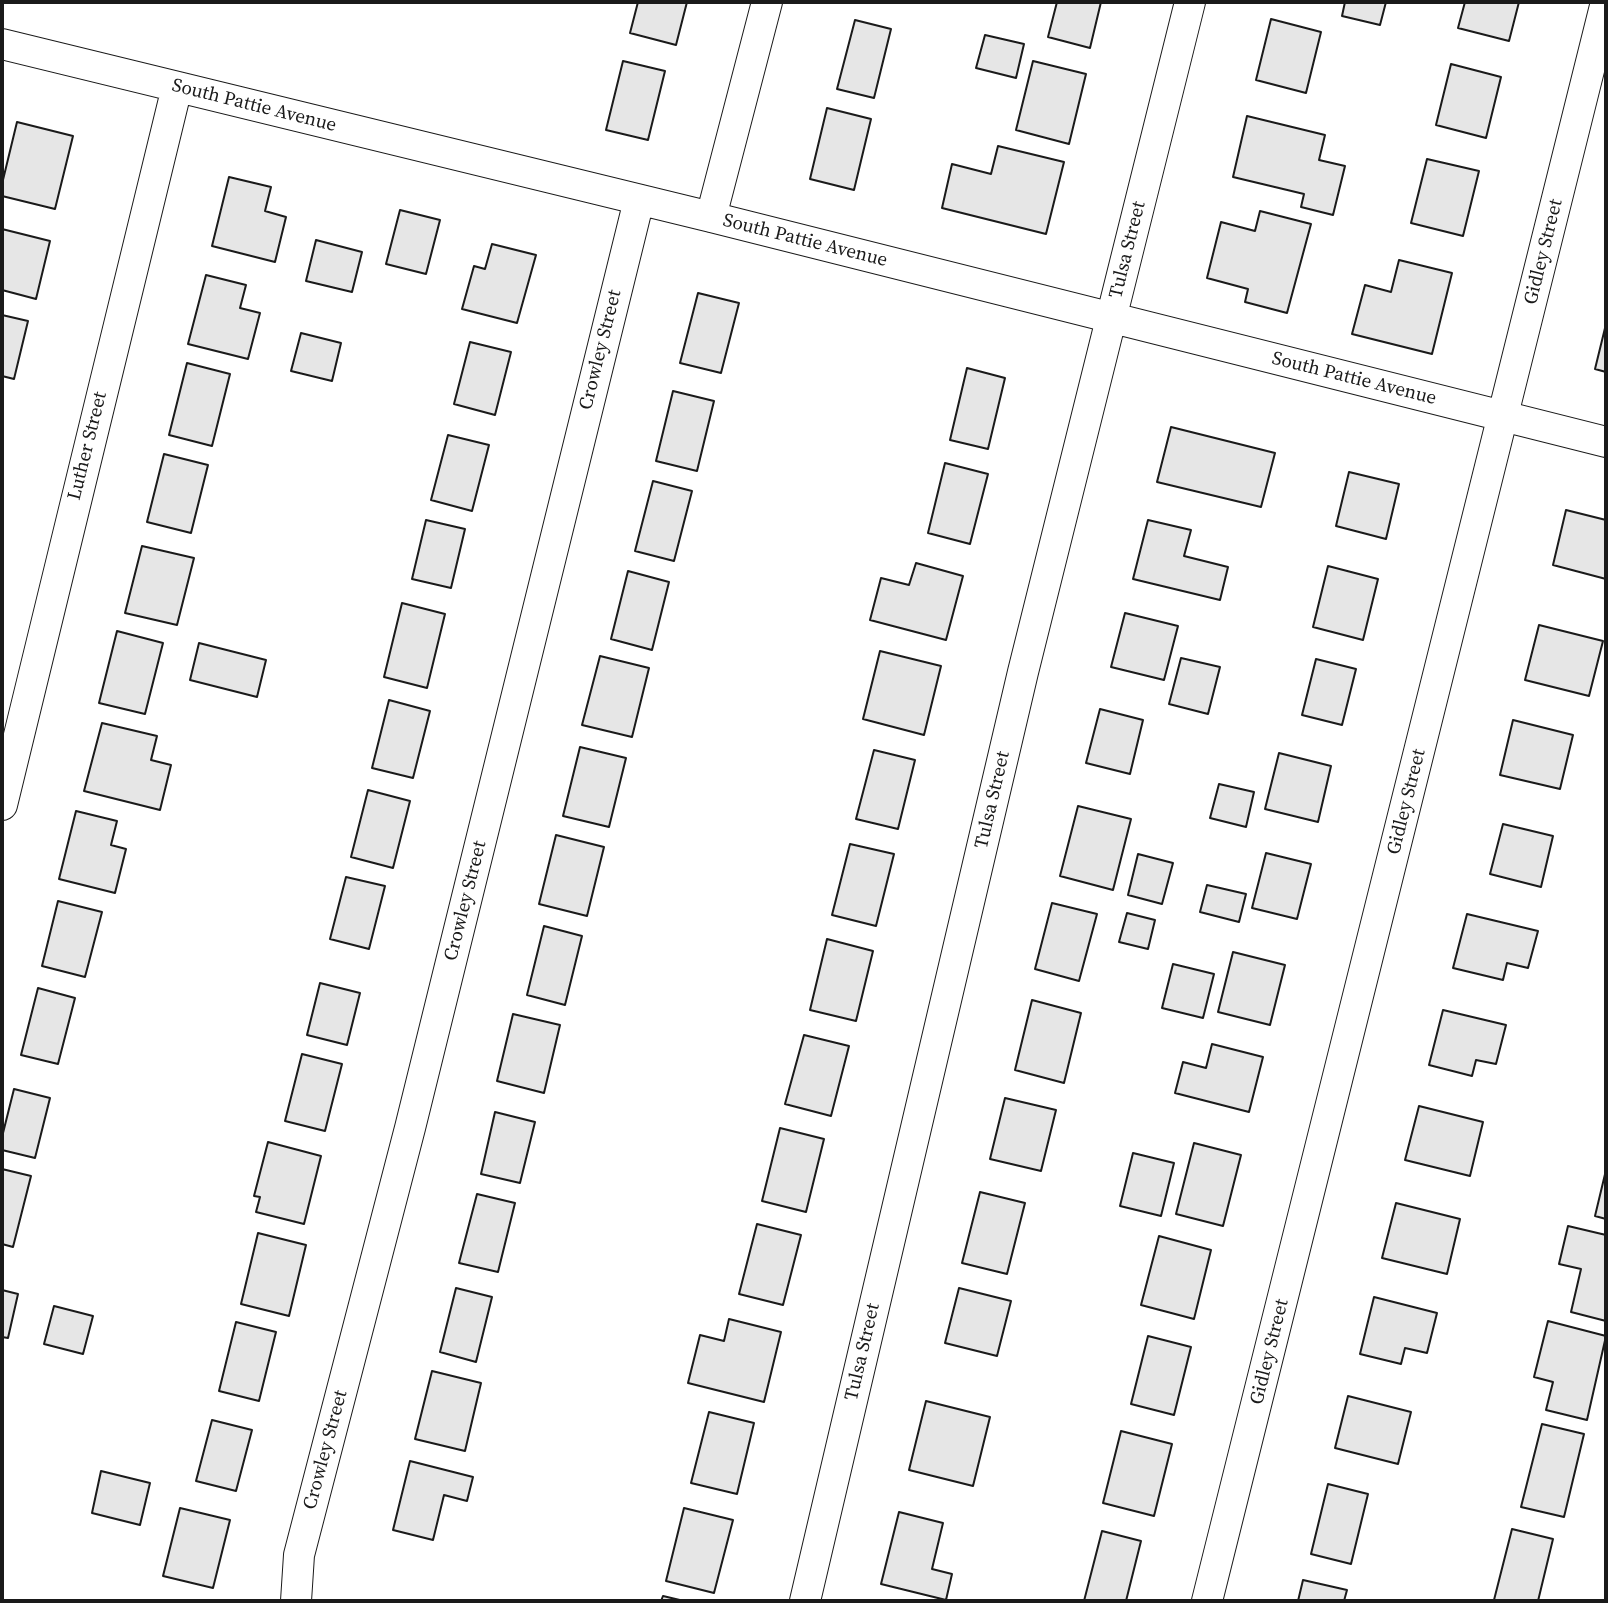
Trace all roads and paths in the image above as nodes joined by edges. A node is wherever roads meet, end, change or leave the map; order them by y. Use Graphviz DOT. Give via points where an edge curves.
graph roads {
  1 [pos="766,2"];
  2 [pos="1190,2"];
  3 [pos="1606,2"];
  4 [pos="2,44"];
  5 [pos="177,87"];
  6 [pos="639,200"];
  7 [pos="711,218"];
  8 [pos="1111,318"];
  9 [pos="1504,416"];
  10 [pos="1606,442"];
  11 [pos="2,805"];
  12 [pos="296,1601"];
  13 [pos="805,1601"];
  14 [pos="1207,1601"];
  1 -- 7 [label="street"];
  2 -- 8 [label="street, Tulsa Street"];
  3 -- 9 [label="street, Gidley Street"];
  4 -- 5 [label="street, South Pattie Avenue"];
  5 -- 6 [label="street, South Pattie Avenue"];
  5 -- 11 [label="street, Luther Street"];
  6 -- 7 [label="street, South Pattie Avenue"];
  6 -- 12 [label="street, Crowley Street" via="410,1128 299,1555"];
  7 -- 8 [label="street, South Pattie Avenue"];
  8 -- 9 [label="street, South Pattie Avenue"];
  8 -- 13 [label="street, Tulsa Street" via="1026,659"];
  9 -- 10 [label="street, South Pattie Avenue"];
  9 -- 14 [label="street, Gidley Street"];
}
